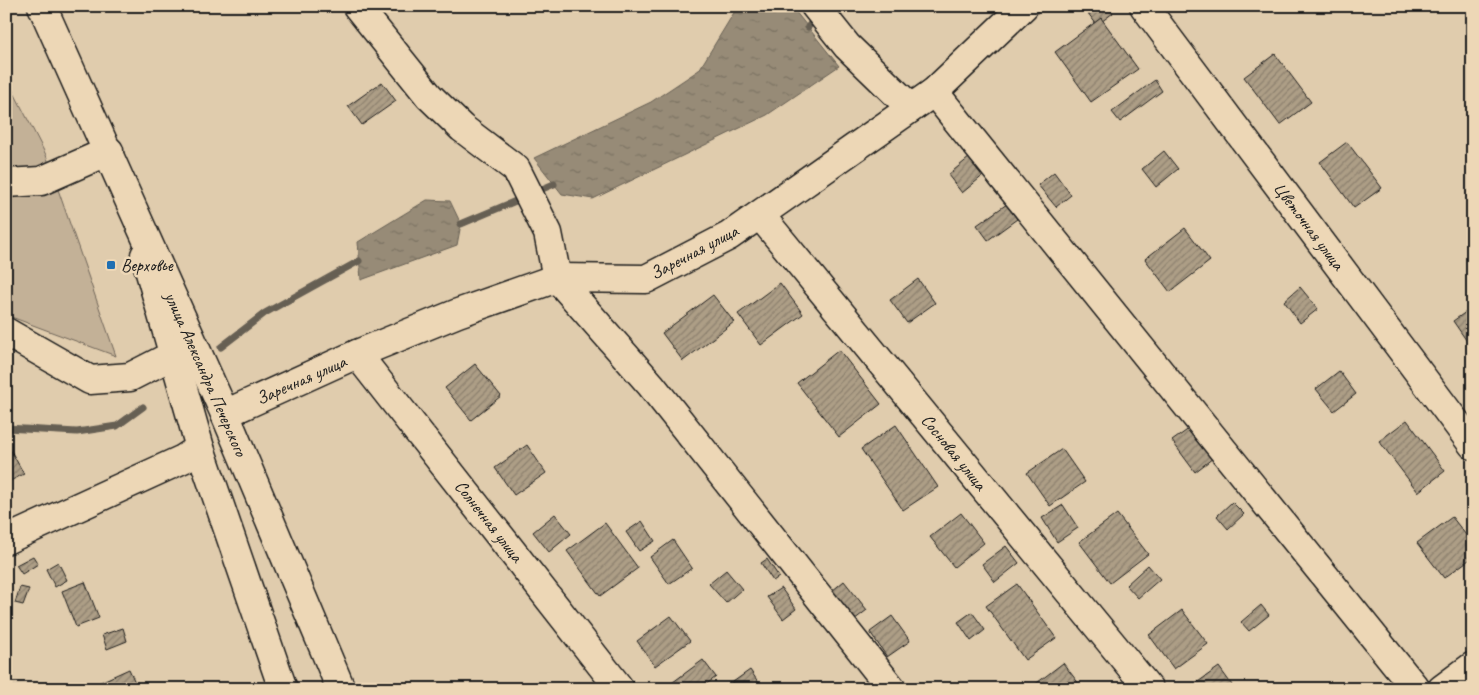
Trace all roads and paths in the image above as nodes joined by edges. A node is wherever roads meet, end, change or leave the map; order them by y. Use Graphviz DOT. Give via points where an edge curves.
graph roads {
  1 [pos="42,6"];
  2 [pos="357,6"];
  3 [pos="815,6"];
  4 [pos="1024,6"];
  5 [pos="1144,6"];
  6 [pos="934,92"];
  7 [pos="911,108"];
  8 [pos="109,151"];
  9 [pos="6,183"];
  10 [pos="129,199"];
  11 [pos="760,215"];
  12 [pos="557,278"];
  13 [pos="6,332"];
  14 [pos="357,354"];
  15 [pos="173,355"];
  16 [pos="225,414"];
  17 [pos="1473,446"];
  18 [pos="200,448"];
  19 [pos="6,540"];
  20 [pos="1473,666"];
  21 [pos="283,689"];
  22 [pos="341,689"];
  23 [pos="620,689"];
  24 [pos="892,689"];
  25 [pos="1149,689"];
  26 [pos="1416,689"];
  27 [pos="1442,689"];
  1 -- 8 [label="street, улица Александра Печерского"];
  2 -- 12 [label="street" via="429,96 462,128 516,169 548,233"];
  3 -- 7 [label="street" via="847,46"];
  4 -- 6 [label="street, Заречная улица"];
  5 -- 17 [label="street, Цветочная улица"];
  6 -- 7 [label="street, Заречная улица"];
  6 -- 26 [label="street"];
  7 -- 11 [label="street, Заречная улица"];
  8 -- 9 [label="street" via="41,181"];
  8 -- 10 [label="street, улица Александра Печерского"];
  10 -- 15 [label="street"];
  10 -- 16 [label="street, улица Александра Печерского"];
  11 -- 12 [label="street, Заречная улица" via="728,236 646,279"];
  11 -- 25 [label="street, Сосновая улица"];
  12 -- 14 [label="street, Заречная улица"];
  12 -- 24 [label="street" via="651,385"];
  13 -- 15 [label="street" via="90,380 130,377"];
  14 -- 16 [label="street, Заречная улица"];
  14 -- 23 [label="street, Солнечная улица"];
  15 -- 18 [label="street"];
  16 -- 22 [label="street, улица Александра Печерского"];
  18 -- 19 [label="street" via="183,459"];
  18 -- 21 [label="street"];
  20 -- 27 [label="street"];
}
